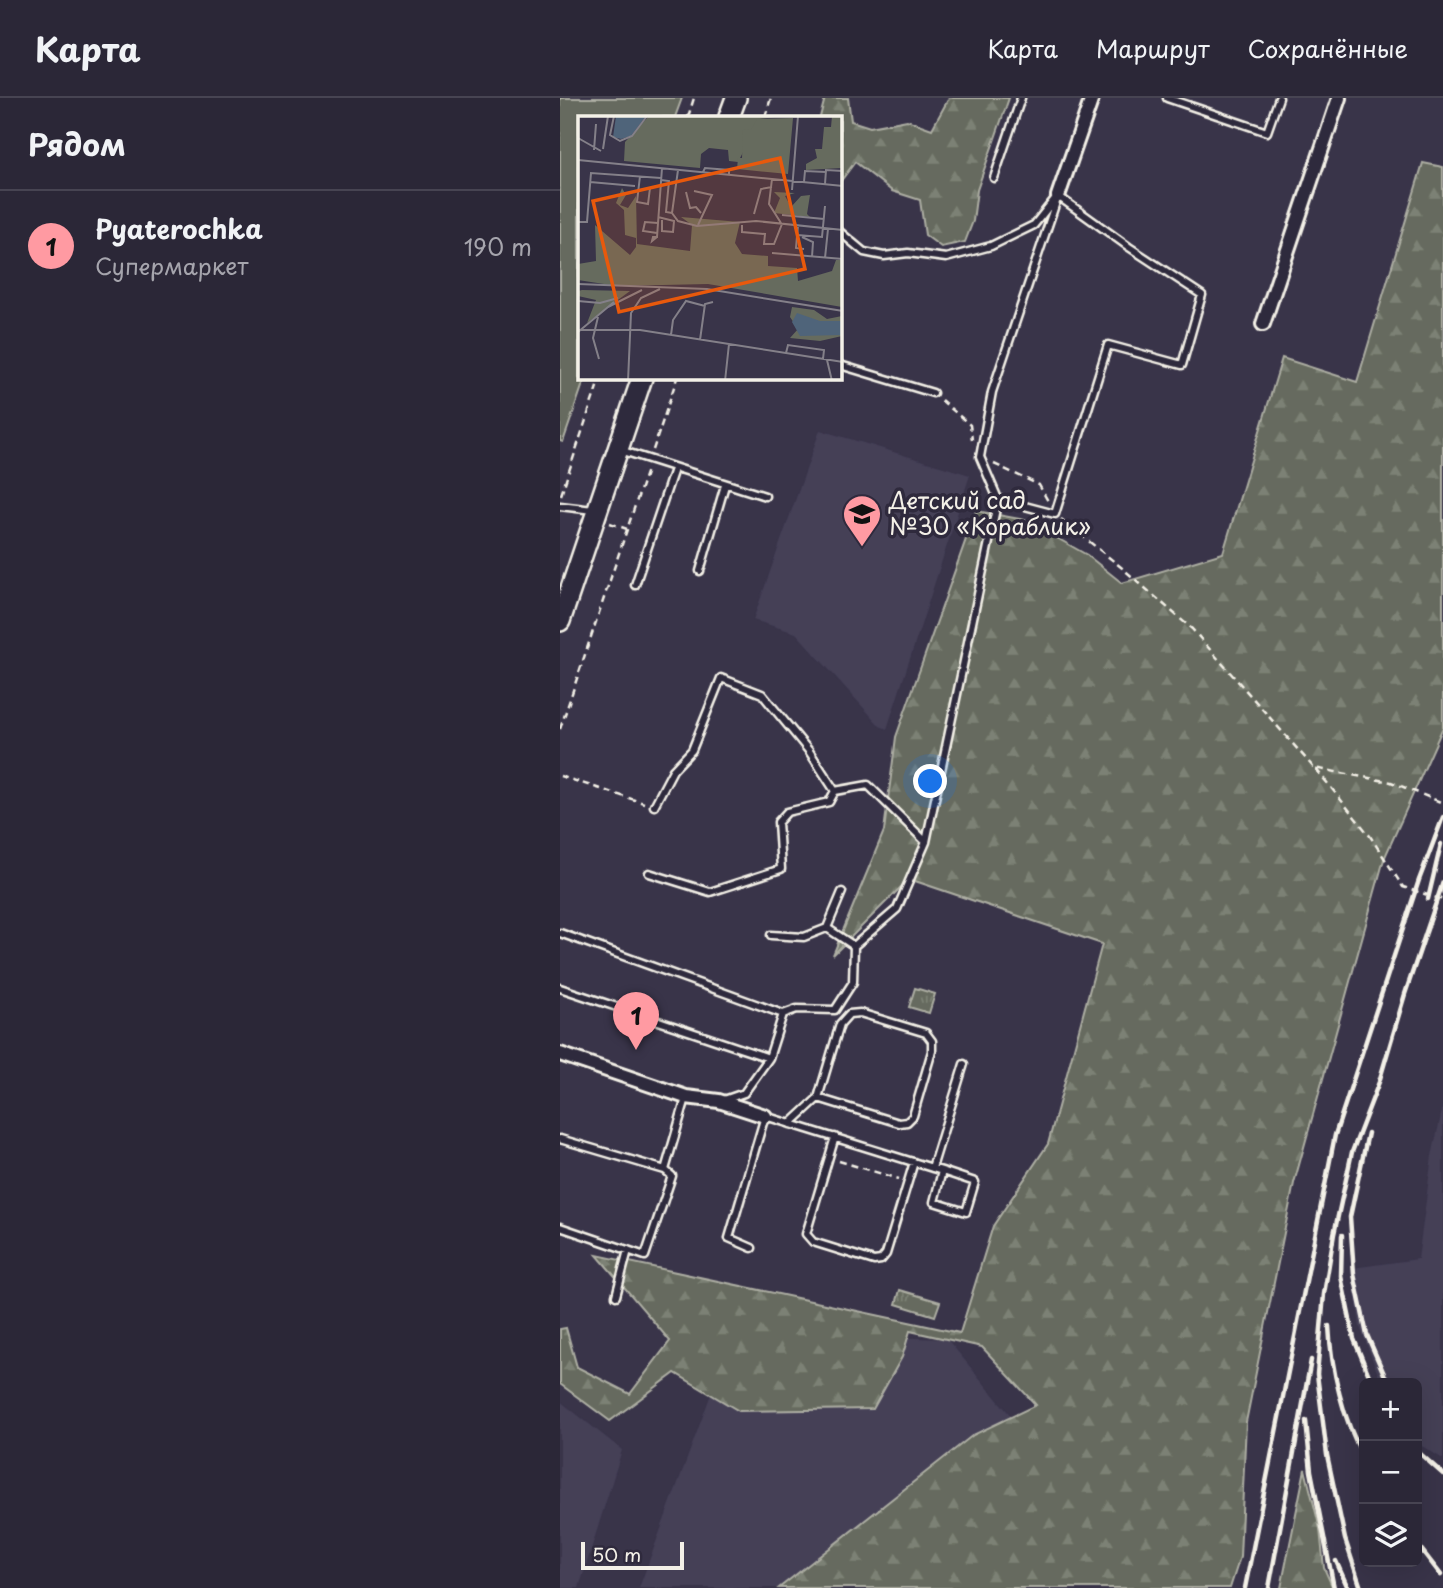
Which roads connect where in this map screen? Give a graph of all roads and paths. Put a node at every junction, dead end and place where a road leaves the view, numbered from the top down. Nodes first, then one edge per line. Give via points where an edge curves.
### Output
1 (694, 98) edge
2 (736, 98) edge
3 (771, 98) edge
4 (1021, 98) edge
5 (1092, 98) edge
6 (1168, 98) edge
7 (1279, 98) edge
8 (1339, 98) edge
9 (688, 116) edge
10 (729, 116) edge
11 (765, 116) edge
12 (994, 178) dead end
13 (1058, 196) junction
14 (842, 234) edge
15 (1263, 324) dead end
16 (842, 366) edge
17 (599, 380) edge
18 (641, 380) edge
19 (676, 380) edge
20 (933, 393) joint
21 (618, 449) junction
22 (980, 457) junction
23 (650, 461) junction
24 (674, 469) junction
25 (724, 485) junction
26 (765, 496) dead end
27 (560, 498) edge
28 (998, 499) junction
29 (560, 506) edge
30 (597, 511) junction
31 (1055, 514) junction
32 (700, 571) dead end
33 (635, 585) dead end
34 (560, 621) edge
35 (560, 729) edge
36 (1314, 768) junction
37 (560, 776) edge
38 (835, 792) junction
39 (1443, 803) edge
40 (654, 806) joint
41 (926, 842) junction
42 (649, 873) dead end
43 (842, 892) dead end
44 (1443, 900) edge
45 (827, 928) junction
46 (560, 933) edge
47 (771, 935) dead end
48 (855, 946) junction
49 (560, 988) edge
50 (783, 1014) junction
51 (560, 1054) edge
52 (769, 1058) junction
53 (964, 1064) dead end
54 (686, 1097) junction
55 (818, 1098) junction
56 (719, 1101) junction
57 (765, 1116) junction
58 (790, 1124) junction
59 (835, 1138) junction
60 (560, 1139) edge
61 (829, 1158) junction
62 (914, 1162) junction
63 (932, 1168) junction
64 (665, 1170) junction
65 (942, 1171) junction
66 (908, 1181) junction
67 (560, 1227) edge
68 (752, 1248) dead end
69 (628, 1250) junction
70 (616, 1296) dead end

1 - 9 path
2 - 10 main road
3 - 11 path
4 - 12 lane
5 - 13 street
6 - 7 lane via 1267,132
8 - 15 street
13 - 14 lane via 1034,225 991,246 946,258 864,252
13 - 22 lane via 992,392
13 - 31 lane via 1202,295 1182,365 1108,345
16 - 20 lane
17 - 27 path
18 - 21 main road
19 - 23 path
20 - 22 path via 970,425
21 - 23 lane
21 - 30 main road
22 - 28 lane
22 - 31 path via 1039,485
23 - 24 lane
23 - 35 path
24 - 25 lane
24 - 33 lane
25 - 26 lane
25 - 32 lane
28 - 31 lane
28 - 41 lane
29 - 30 lane
30 - 34 main road
31 - 36 path via 1192,629
36 - 39 path via 1391,782
36 - 44 path via 1364,828 1403,887
37 - 40 path
38 - 40 lane via 809,751 762,694 721,678 692,750 673,770
38 - 41 lane via 868,786
38 - 42 lane via 829,802 787,812 778,822 781,869 710,892
41 - 48 lane via 897,909
43 - 45 lane
45 - 47 lane via 804,937
45 - 48 lane
46 - 50 lane
48 - 50 lane via 853,982 835,1010 797,1009
49 - 52 lane
50 - 52 lane
51 - 54 street
52 - 56 lane via 744,1093
53 - 63 lane
54 - 56 street
54 - 64 lane
55 - 55 lane via 907,1122 913,1116 932,1051 930,1037 860,1013 849,1014 840,1024
55 - 58 lane
56 - 57 street
57 - 58 lane
57 - 68 lane via 729,1238
58 - 59 lane
59 - 61 lane
59 - 62 lane
60 - 64 lane
61 - 66 path
61 - 66 lane via 807,1237 874,1261 886,1254
62 - 63 lane
62 - 66 lane
63 - 65 lane
64 - 69 lane via 672,1176 645,1256
65 - 65 lane via 934,1202 966,1212 975,1182
67 - 69 lane
69 - 70 lane

